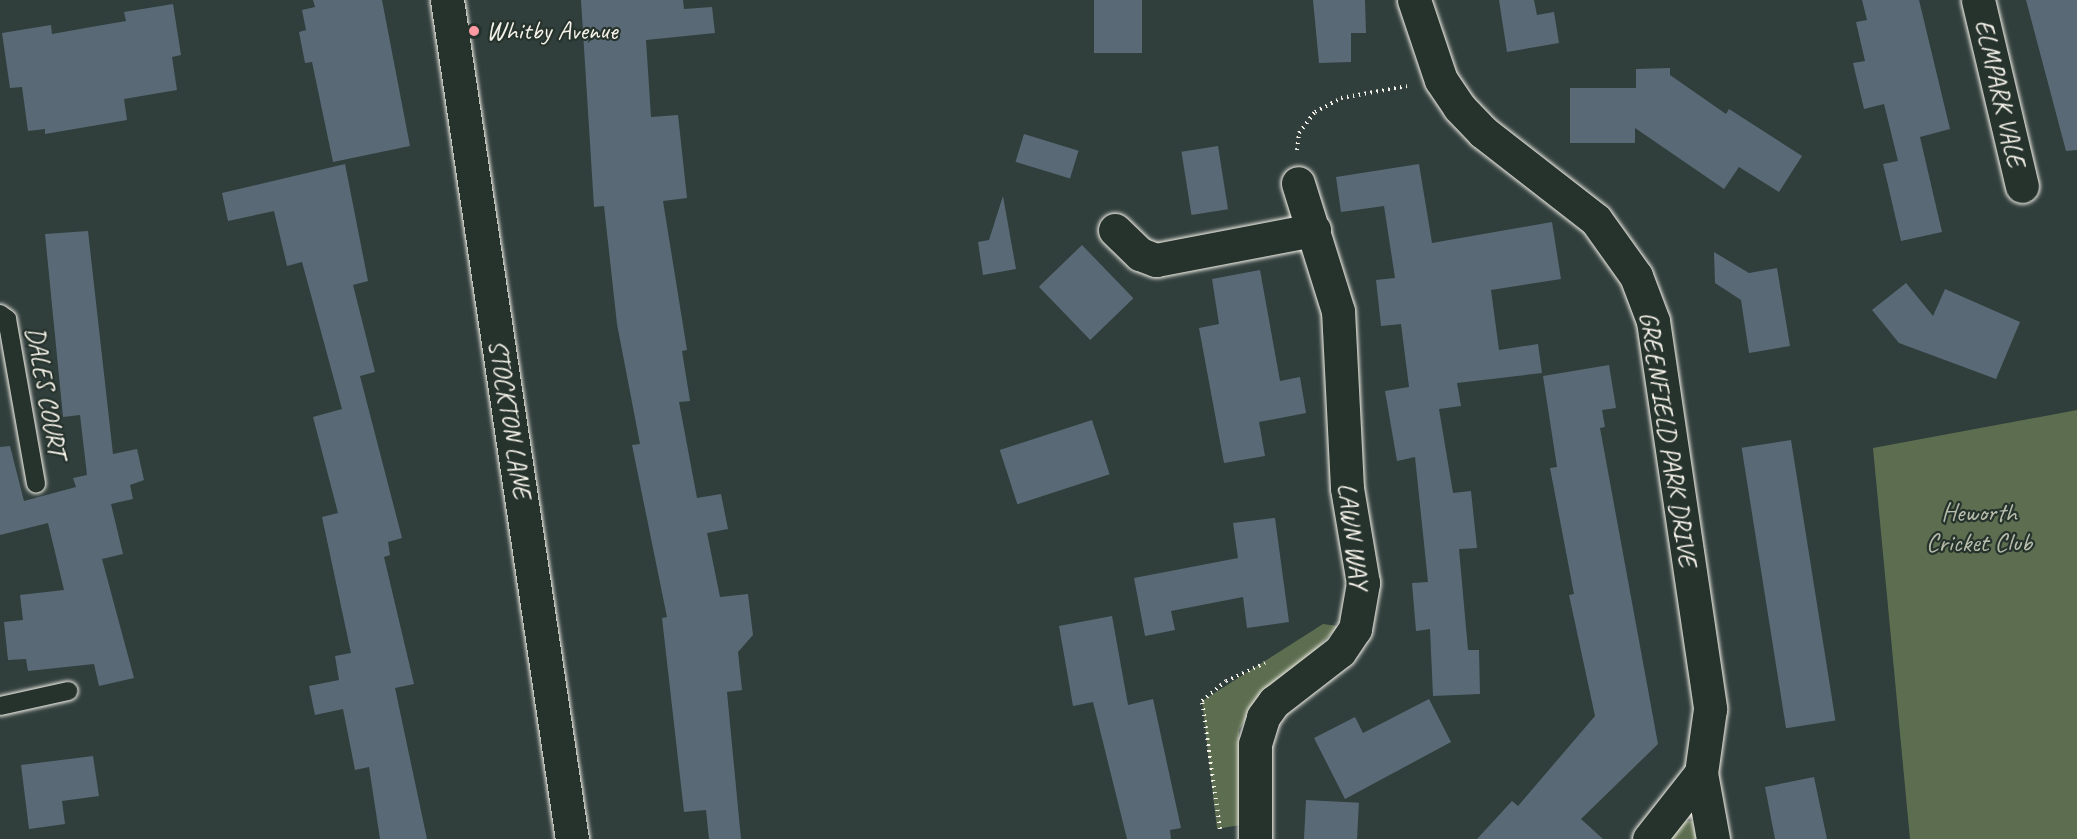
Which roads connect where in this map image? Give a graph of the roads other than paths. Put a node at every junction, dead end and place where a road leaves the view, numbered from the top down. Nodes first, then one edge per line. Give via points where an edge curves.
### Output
1 (447, 0) edge
2 (1414, 0) edge
3 (1978, 0) edge
4 (1298, 183) road end
5 (2022, 186) dead end
6 (1115, 230) dead end
7 (1314, 230) junction
8 (0, 314) edge
9 (36, 483) dead end
10 (68, 691) dead end
11 (0, 706) edge
12 (1701, 773) junction
13 (572, 839) edge
14 (1255, 839) edge
15 (1649, 839) edge
16 (1713, 839) edge

1 - 13 street, STOCKTON LANE
2 - 12 street, GREENFIELD PARK DRIVE via 1441,80 1483,132 1596,220 1636,276 1653,321 1710,710
3 - 5 street, ELMPARK VALE
4 - 7 street, LAWN WAY
6 - 7 street via 1140,254 1156,260
7 - 14 street, LAWN WAY via 1338,311 1343,450 1362,604 1355,629 1340,651 1274,702 1263,717 1255,744
8 - 9 lane, DALES COURT via 7,319
10 - 11 lane
12 - 15 street
12 - 16 street

